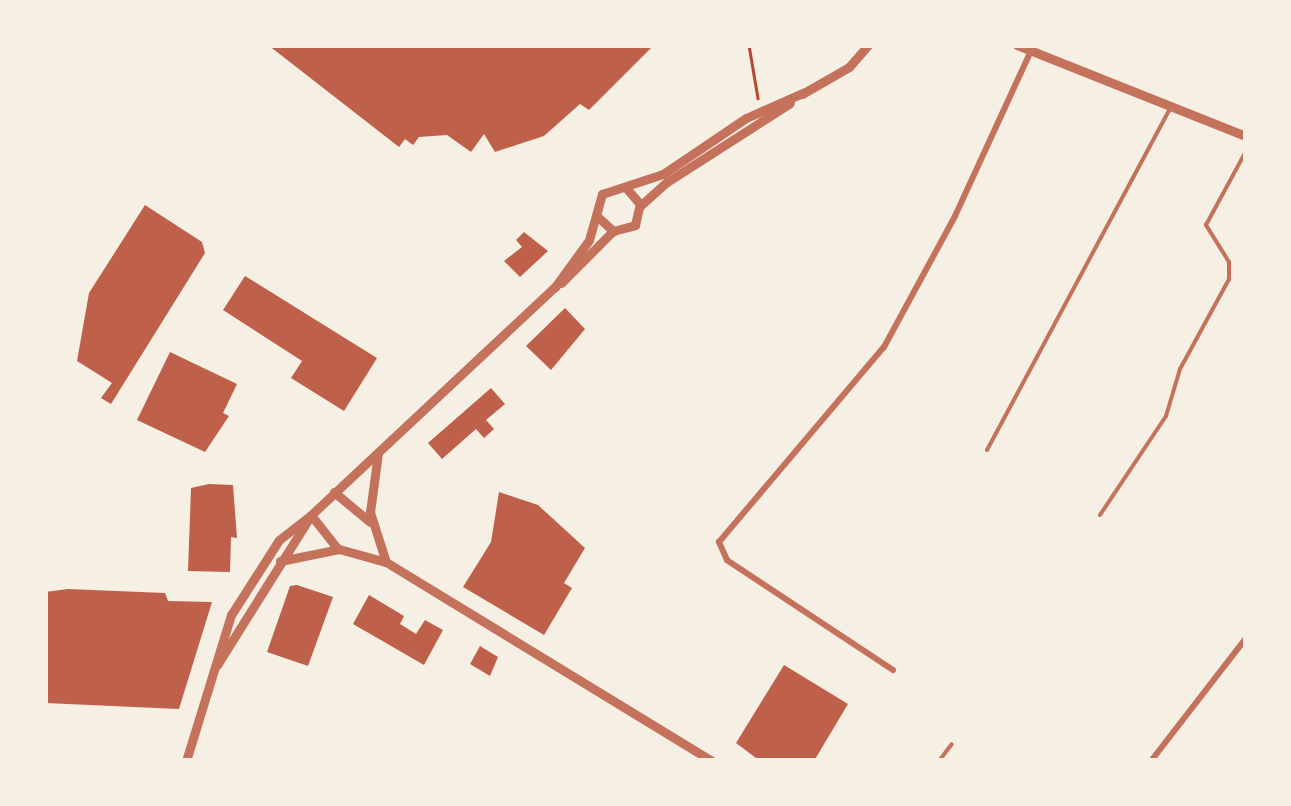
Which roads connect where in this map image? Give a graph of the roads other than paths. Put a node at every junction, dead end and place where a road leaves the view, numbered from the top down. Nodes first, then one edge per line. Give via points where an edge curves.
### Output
1 (868, 45) edge
2 (1017, 45) edge
3 (1030, 53) junction
4 (806, 92) junction
5 (1170, 108) junction
6 (1246, 136) edge
7 (1246, 151) edge
8 (623, 188) junction
9 (640, 206) junction
10 (597, 216) junction
11 (613, 231) junction
12 (555, 287) junction
13 (379, 450) junction
14 (987, 450) dead end
15 (334, 492) junction
16 (310, 515) junction
17 (1100, 515) dead end
18 (371, 524) junction
19 (339, 549) junction
20 (277, 562) junction
21 (386, 562) junction
22 (1246, 638) edge
23 (217, 664) junction
24 (893, 670) dead end
25 (952, 744) dead end
26 (694, 750) junction
27 (186, 761) edge
28 (699, 761) edge
29 (712, 761) edge
30 (939, 761) edge
31 (1150, 761) edge

1 - 4 street via 849,67
2 - 3 street
3 - 5 street
3 - 24 street via 884,347 719,542 727,560
4 - 8 street via 760,110 662,174
4 - 9 street via 666,182
5 - 6 street
5 - 14 lane
7 - 17 lane via 1206,226 1230,266 1230,279 1180,369 1166,416
8 - 9 street
8 - 10 street via 602,194
9 - 11 street via 632,227
10 - 11 street
10 - 12 street via 589,240
11 - 12 street
12 - 13 street
13 - 15 street
13 - 18 street
15 - 16 street
15 - 18 street
16 - 19 street
16 - 20 street
16 - 23 street via 296,520 248,583 226,625
18 - 21 street
19 - 20 street
19 - 21 street
20 - 23 street
21 - 26 street
22 - 31 street
23 - 27 street
25 - 30 lane
26 - 28 street
26 - 29 street

